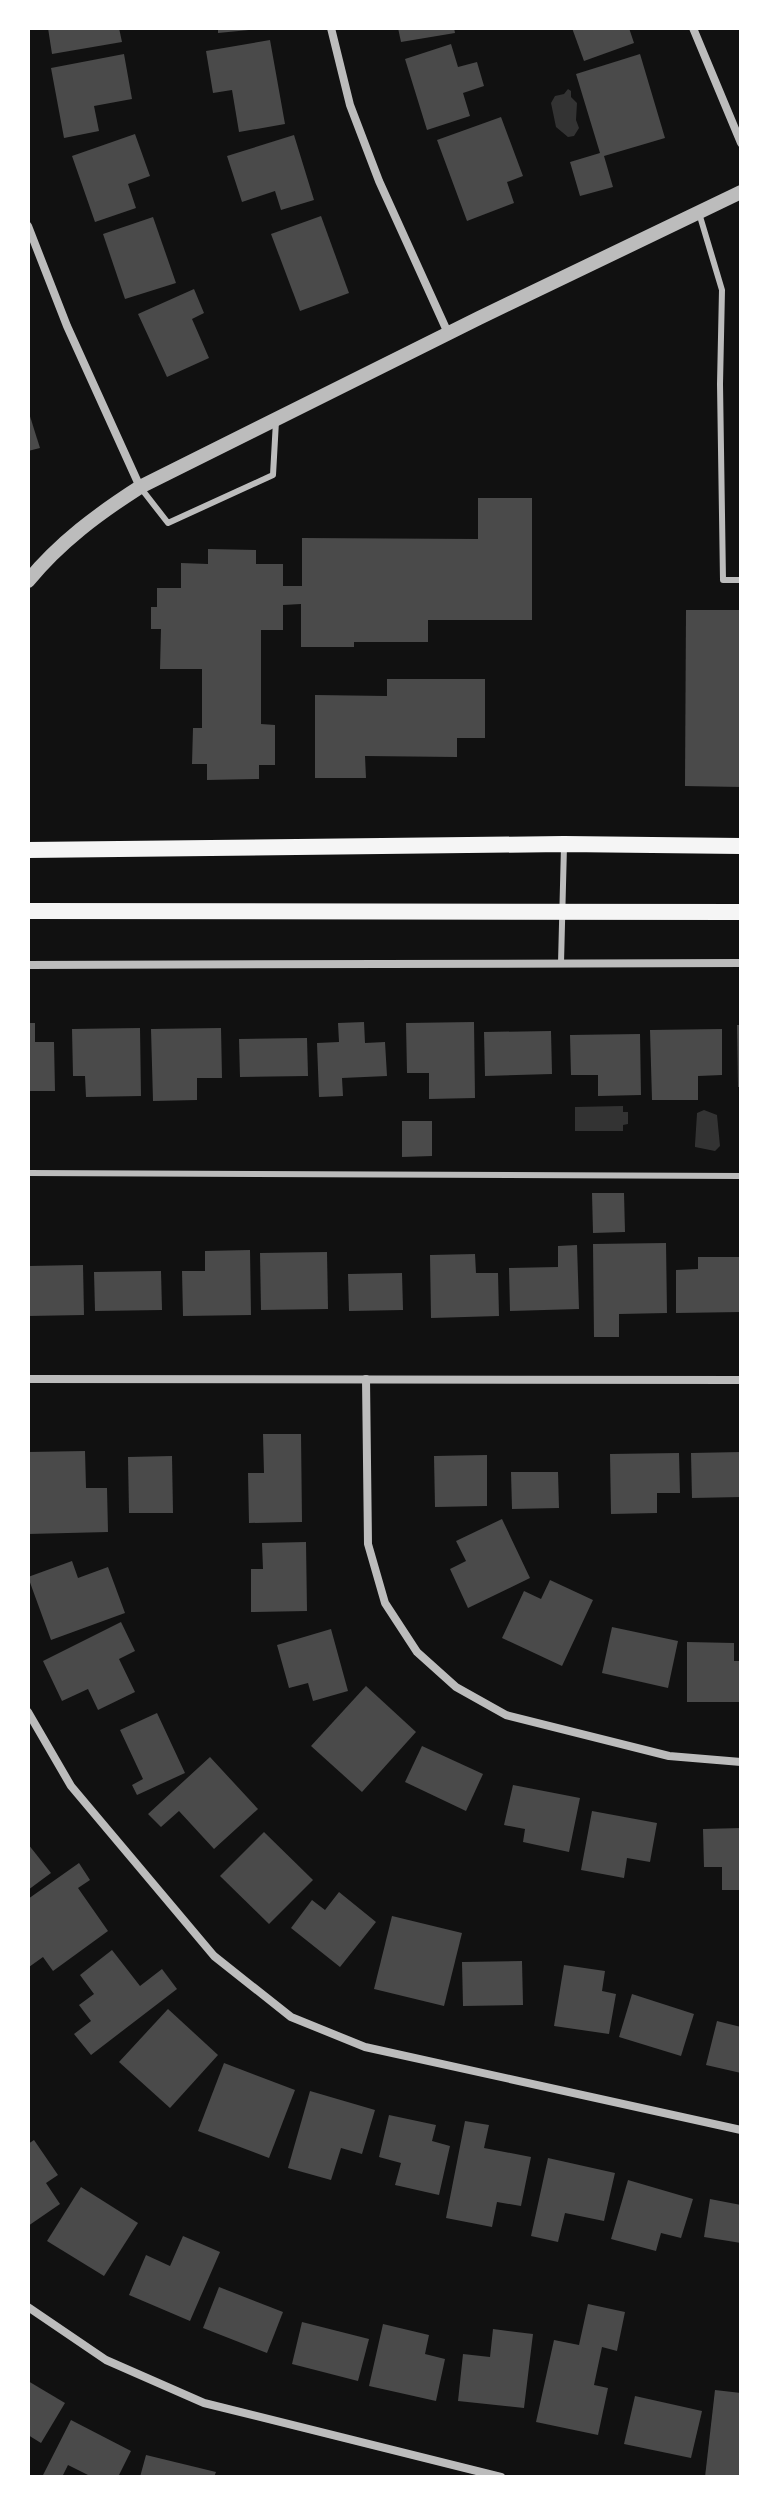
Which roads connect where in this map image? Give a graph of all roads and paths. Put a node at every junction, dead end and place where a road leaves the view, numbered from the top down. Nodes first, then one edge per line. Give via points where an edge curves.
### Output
1 (331, 28) edge
2 (693, 28) edge
3 (741, 143) edge
4 (741, 192) edge
5 (699, 213) junction
6 (28, 226) edge
7 (448, 333) junction
8 (276, 421) junction
9 (140, 487) junction
10 (741, 580) edge
11 (28, 581) edge
12 (564, 844) junction
13 (741, 846) edge
14 (28, 850) edge
15 (28, 911) edge
16 (561, 911) junction
17 (741, 912) edge
18 (561, 963) junction
19 (741, 963) edge
20 (28, 965) edge
21 (28, 1173) edge
22 (741, 1176) edge
23 (28, 1379) edge
24 (366, 1379) junction
25 (741, 1380) edge
26 (28, 1712) edge
27 (741, 1762) edge
28 (741, 2130) edge
29 (28, 2307) edge
30 (501, 2477) edge

1 - 7 street via 350,105 379,181
2 - 3 street
4 - 5 street
5 - 7 street
5 - 10 lane via 722,290 723,580
6 - 9 street
7 - 8 street
8 - 9 street
8 - 9 lane via 273,475 168,523
9 - 11 street via 94,516
12 - 13 main road
12 - 14 main road
12 - 16 lane
15 - 16 main road
16 - 17 main road
16 - 18 lane
18 - 19 street
18 - 20 street
21 - 22 lane
23 - 24 street
24 - 25 street
24 - 27 street via 368,1544 385,1603 417,1652 456,1687 506,1715 669,1756
26 - 28 street via 71,1786 214,1956 291,2017 365,2047
29 - 30 street via 106,2360 204,2403

